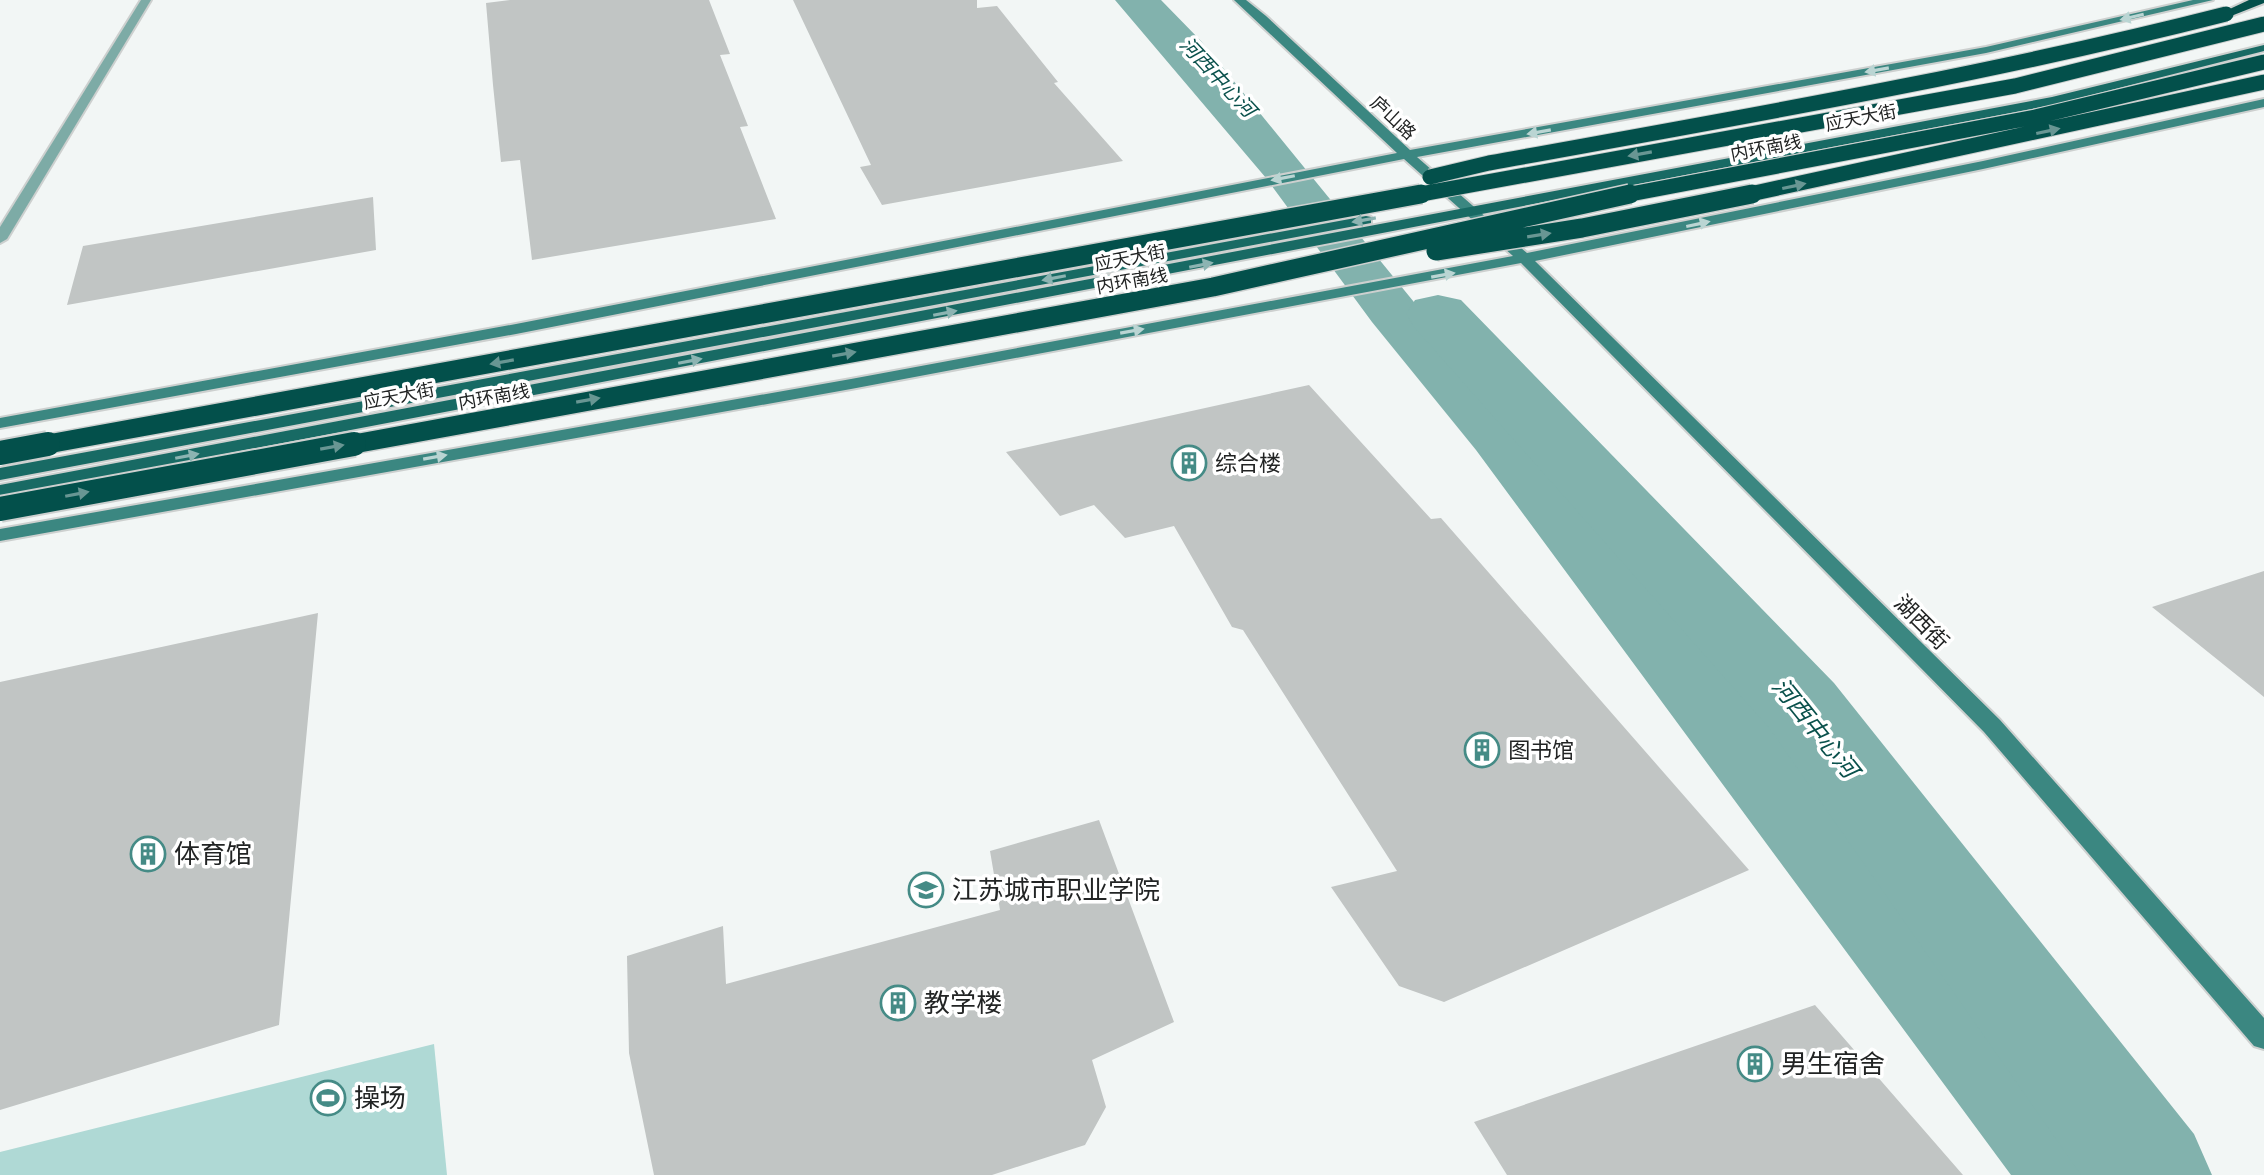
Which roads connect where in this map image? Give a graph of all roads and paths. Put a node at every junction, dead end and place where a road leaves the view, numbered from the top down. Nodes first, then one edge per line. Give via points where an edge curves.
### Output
1 (146, 0) edge
2 (1239, 0) edge
3 (2208, 0) edge
4 (2261, 0) edge
5 (2264, 24) edge
6 (2264, 39) edge
7 (2264, 48) edge
8 (2264, 62) edge
9 (2264, 82) edge
10 (2264, 103) edge
11 (1407, 156) junction
12 (1464, 208) junction
13 (1184, 238) junction
14 (0, 239) edge
15 (1525, 259) junction
16 (1213, 287) junction
17 (0, 423) edge
18 (0, 453) edge
19 (0, 474) edge
20 (0, 491) edge
21 (0, 509) edge
22 (0, 535) edge
23 (2264, 1037) edge

1 - 14 street
2 - 11 street, 庐山路
3 -> 11 street, 应天大街 via 1986,50
4 - 13 highway, bridge via 2226,14 2072,53 1489,163
5 -> 13 highway, 内环南线, bridge via 2015,86
6 - 12 main road, 应天大街 via 2040,95
7 - 12 main road, 应天大街 via 2052,101
8 - 16 highway, 内环南线, bridge via 2035,117 1574,205
16 -> 9 highway, bridge via 1597,225
15 -> 10 street
11 - 12 street, 庐山路
11 -> 17 street, 应天大街 via 501,332
12 - 15 street, 庐山路
12 -> 19 main road, 应天大街
20 -> 12 main road, 应天大街
13 -> 18 highway, 内环南线, bridge
22 -> 15 street
15 - 23 street, 湖西街 via 1992,726
21 -> 16 highway, 内环南线, bridge

